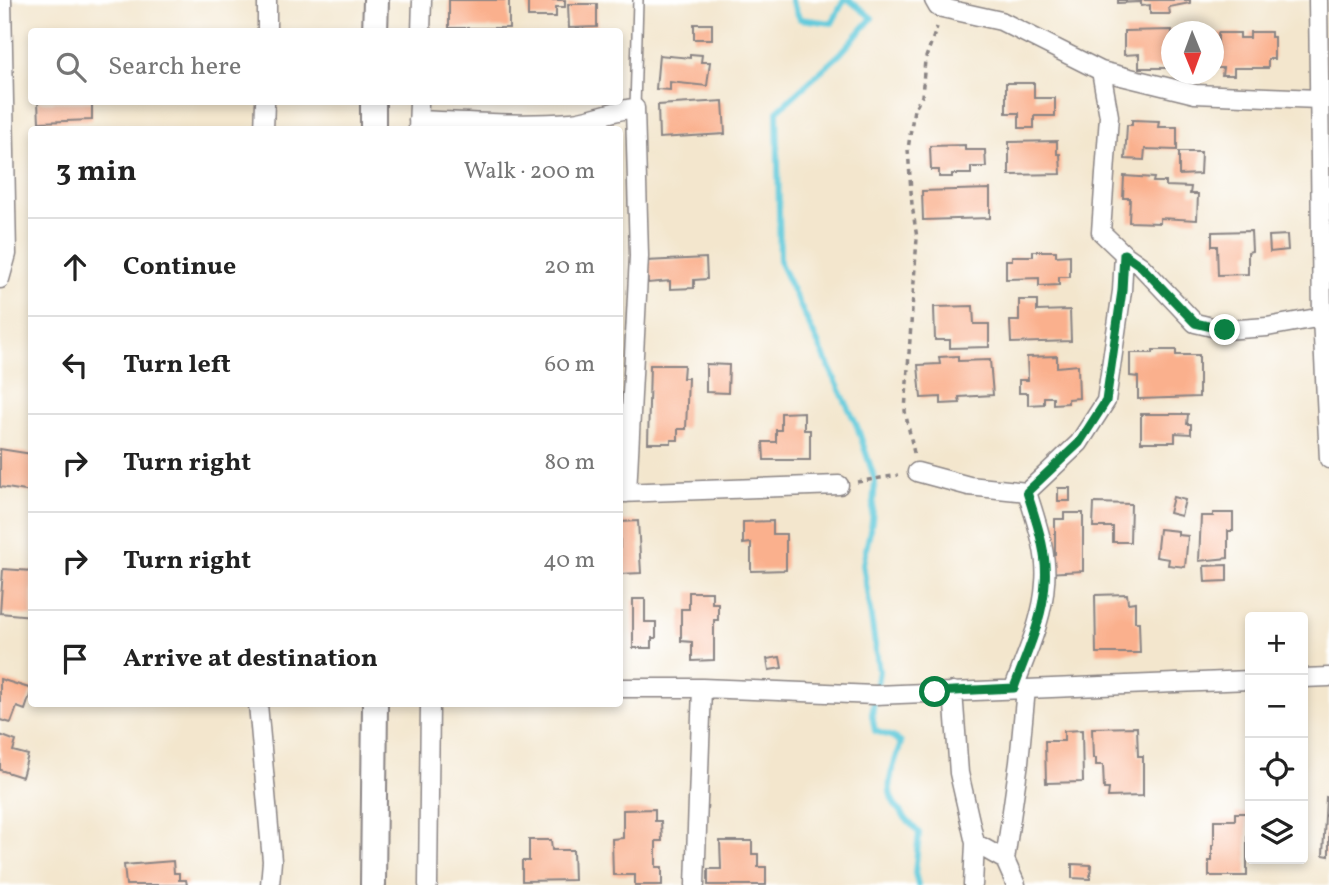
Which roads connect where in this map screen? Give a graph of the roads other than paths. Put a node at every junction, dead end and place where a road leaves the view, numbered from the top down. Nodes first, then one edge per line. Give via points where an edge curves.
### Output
1 (2, 0) edge
2 (267, 0) edge
3 (376, 0) edge
4 (422, 0) edge
5 (638, 0) edge
6 (1318, 0) edge
7 (936, 4) edge
8 (267, 28) edge
9 (375, 28) edge
10 (421, 28) edge
11 (1101, 71) junction
12 (1318, 99) junction
13 (265, 105) edge
14 (373, 105) edge
15 (635, 108) junction
16 (2, 116) edge
17 (418, 117) edge
18 (264, 126) edge
19 (373, 126) edge
20 (1124, 254) junction
21 (0, 279) edge
22 (1322, 317) junction
23 (1327, 359) edge
24 (1329, 459) edge
25 (917, 472) road end
26 (839, 485) road end
27 (1027, 492) junction
28 (623, 493) edge
29 (1329, 677) edge
30 (1308, 678) edge
31 (1245, 680) edge
32 (623, 688) edge
33 (702, 688) junction
34 (1020, 689) junction
35 (953, 691) junction
36 (258, 707) edge
37 (375, 707) edge
38 (430, 707) edge
39 (975, 843) junction
40 (1005, 860) junction
41 (270, 885) edge
42 (373, 885) edge
43 (428, 885) edge
44 (695, 885) edge
45 (972, 885) edge
46 (1016, 885) edge

1 - 16 street
2 - 8 street
3 - 9 main road
4 - 10 street
5 - 15 lane
6 - 12 street
7 - 11 street via 1001,21
11 - 12 street via 1195,94
11 - 20 street via 1109,116 1101,232
12 - 22 street
13 - 18 street
14 - 19 main road
15 - 17 street via 576,122 519,124
15 - 28 street via 639,256
16 - 21 street via 7,254
20 - 22 street via 1195,323 1225,330
20 - 27 street via 1106,401 1079,443
22 - 23 street
23 - 24 street
25 - 27 street via 969,486
26 - 28 street
27 - 34 street via 1040,534 1046,581
29 - 30 street
31 - 34 street
32 - 33 street
33 - 35 street via 875,695
33 - 44 street
34 - 35 street
34 - 40 street via 1019,762
35 - 39 street via 959,773
36 - 41 street via 272,861
37 - 42 main road
38 - 43 street
39 - 40 street
39 - 45 street
40 - 46 street

